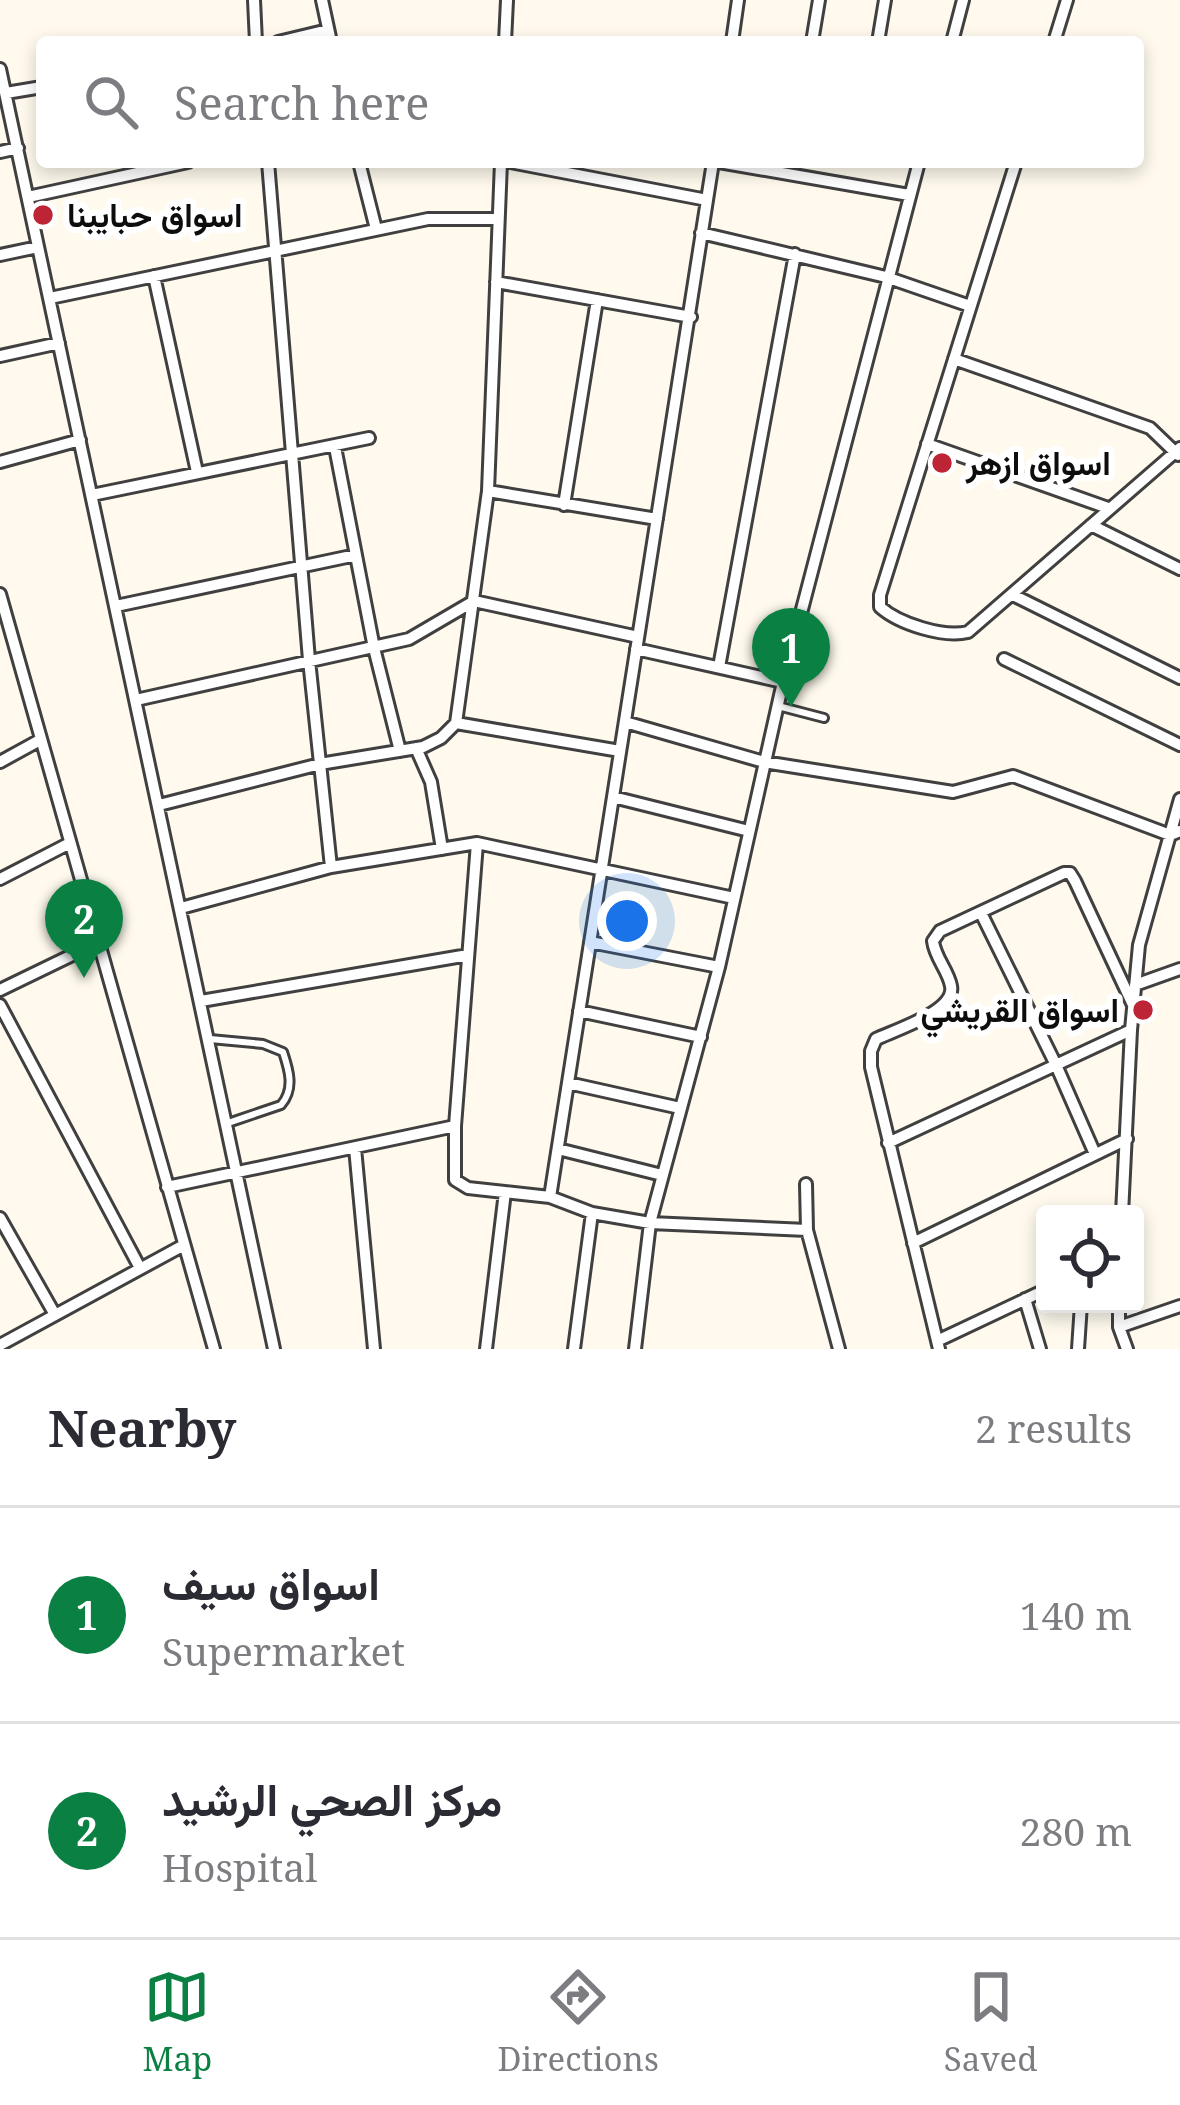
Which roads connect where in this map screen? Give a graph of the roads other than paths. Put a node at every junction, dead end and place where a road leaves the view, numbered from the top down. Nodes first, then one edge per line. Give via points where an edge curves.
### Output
1 (254, 0) edge
2 (322, 0) edge
3 (507, 0) edge
4 (738, 0) edge
5 (819, 0) edge
6 (885, 0) edge
7 (963, 0) edge
8 (1067, 0) edge
9 (256, 36) edge
10 (329, 36) edge
11 (505, 36) edge
12 (733, 36) edge
13 (813, 36) edge
14 (879, 36) edge
15 (954, 36) edge
16 (1056, 36) edge
17 (0, 69) edge
18 (36, 88) edge
19 (6, 93) junction
20 (18, 148) junction
21 (0, 152) edge
22 (161, 168) edge
23 (268, 168) edge
24 (361, 168) edge
25 (501, 168) edge
26 (541, 168) edge
27 (714, 168) edge
28 (751, 168) edge
29 (917, 168) edge
30 (1014, 168) edge
31 (909, 195) junction
32 (28, 197) junction
33 (706, 200) junction
34 (499, 219) junction
35 (376, 229) junction
36 (701, 233) junction
37 (38, 247) junction
38 (275, 250) junction
39 (795, 254) junction
40 (0, 255) edge
41 (154, 276) junction
42 (886, 277) junction
43 (496, 282) junction
44 (50, 298) junction
45 (597, 300) junction
46 (970, 306) junction
47 (691, 317) junction
48 (59, 343) junction
49 (0, 356) edge
50 (954, 359) junction
51 (369, 438) dead end
52 (80, 440) junction
53 (926, 444) junction
54 (335, 447) junction
55 (1178, 453) edge
56 (291, 454) junction
57 (0, 462) edge
58 (197, 472) junction
59 (488, 491) junction
60 (92, 495) junction
61 (564, 505) junction
62 (1108, 508) junction
63 (657, 519) junction
64 (1091, 525) junction
65 (356, 555) junction
66 (302, 567) junction
67 (1180, 569) edge
68 (0, 594) edge
69 (1013, 595) junction
70 (474, 602) junction
71 (116, 606) junction
72 (6, 633) edge
73 (637, 643) junction
74 (374, 648) junction
75 (1004, 659) dead end
76 (309, 660) junction
77 (719, 667) junction
78 (1180, 678) edge
79 (783, 682) junction
80 (136, 700) junction
81 (778, 706) junction
82 (824, 718) dead end
83 (625, 722) junction
84 (456, 724) junction
85 (40, 740) junction
86 (1180, 745) edge
87 (416, 748) junction
88 (400, 751) junction
89 (620, 751) junction
90 (0, 762) edge
91 (764, 762) junction
92 (320, 764) junction
93 (613, 797) junction
94 (1180, 799) edge
95 (159, 805) junction
96 (749, 831) junction
97 (1175, 833) edge
98 (477, 843) junction
99 (68, 844) junction
100 (442, 849) junction
101 (331, 867) junction
102 (602, 871) junction
103 (0, 880) edge
104 (734, 898) junction
105 (181, 908) junction
106 (982, 914) junction
107 (590, 942) junction
108 (97, 944) junction
109 (468, 955) junction
110 (719, 967) junction
111 (1180, 969) edge
112 (1135, 985) junction
113 (0, 990) edge
114 (201, 1001) junction
115 (0, 1005) edge
116 (1133, 1005) junction
117 (580, 1011) junction
118 (1131, 1030) junction
119 (701, 1036) junction
120 (210, 1040) junction
121 (1057, 1064) junction
122 (568, 1083) junction
123 (680, 1108) junction
124 (228, 1123) junction
125 (454, 1126) junction
126 (1127, 1138) junction
127 (888, 1142) junction
128 (355, 1148) junction
129 (558, 1149) junction
130 (1095, 1154) junction
131 (238, 1169) junction
132 (662, 1175) junction
133 (806, 1184) dead end
134 (167, 1186) junction
135 (505, 1192) junction
136 (550, 1197) junction
137 (1123, 1205) edge
138 (592, 1213) junction
139 (0, 1218) edge
140 (650, 1223) junction
141 (807, 1230) junction
142 (913, 1243) junction
143 (184, 1245) junction
144 (140, 1268) junction
145 (1036, 1294) edge
146 (1025, 1299) junction
147 (1180, 1306) edge
148 (54, 1313) junction
149 (1080, 1313) edge
150 (1119, 1313) edge
151 (1119, 1327) junction
152 (0, 1345) edge
153 (938, 1345) edge
154 (214, 1349) edge
155 (274, 1349) edge
156 (374, 1349) edge
157 (485, 1349) edge
158 (574, 1349) edge
159 (634, 1349) edge
160 (839, 1349) edge
161 (1040, 1349) edge
162 (1078, 1349) edge
163 (1127, 1349) edge

1 - 9 street
2 - 10 street
3 - 11 street
4 - 12 street
5 - 13 street
6 - 14 street
7 - 15 street
8 - 16 street
17 - 19 street
18 - 19 street
19 - 20 street
20 - 21 street
20 - 32 street
22 - 32 street
23 - 38 street
24 - 35 street
25 - 34 street
26 - 33 street
27 - 33 street
28 - 31 street
29 - 31 street
30 - 46 street
31 - 42 street
32 - 37 street
33 - 36 street
34 - 35 street
34 - 43 street
35 - 38 street
36 - 39 street
36 - 47 street
37 - 40 street
37 - 44 street
38 - 41 street
38 - 56 street
39 - 42 street
39 - 77 street
41 - 44 street
41 - 58 street
42 - 46 street
42 - 79 street
43 - 45 street
43 - 59 street
44 - 48 street
45 - 47 street
45 - 61 street
46 - 50 street
47 - 63 street
48 - 49 street
48 - 52 street
50 - 53 street
50 - 55 street via 1150,428
51 - 54 street
52 - 57 street
52 - 60 street
53 - 62 street
53 - 69 street via 880,607 960,634
54 - 56 street
54 - 65 street
55 - 62 street
56 - 58 street
56 - 66 street
58 - 60 street
59 - 61 street
59 - 70 street
60 - 71 street
61 - 63 street
62 - 64 street
63 - 73 street
64 - 67 street
64 - 69 street
65 - 66 street
65 - 74 street
66 - 71 street
66 - 76 street
68 - 72 street
69 - 78 street
70 - 73 street
70 - 74 street via 409,639
70 - 84 street
71 - 80 street
72 - 85 street
73 - 77 street
73 - 83 street
74 - 76 street
74 - 88 street
75 - 86 street
76 - 80 street
76 - 92 street
77 - 79 street
79 - 81 street
80 - 95 street
81 - 82 lane
81 - 91 street
83 - 89 street
83 - 91 street
84 - 87 street
84 - 89 street
85 - 90 street
85 - 99 street
87 - 88 street
87 - 100 street via 431,782
88 - 92 street
89 - 93 street
91 - 96 street
91 - 97 street via 953,792 1013,776
92 - 95 street
92 - 101 street
93 - 96 street
93 - 102 street
94 - 97 street
95 - 105 street
96 - 104 street
97 - 112 street via 1139,945
98 - 100 street
98 - 102 street
98 - 109 street
99 - 103 street
99 - 108 street
100 - 101 street
101 - 105 street
102 - 104 street
102 - 107 street
104 - 110 street
105 - 114 street
106 - 116 street via 1070,873
106 - 121 street
106 - 127 street via 933,941 952,987 942,1008 876,1039 871,1052
107 - 110 street
107 - 117 street
108 - 113 street
108 - 134 street
109 - 114 street
109 - 125 street
110 - 119 street
111 - 112 street
112 - 116 street
114 - 120 street
115 - 144 street
116 - 118 street
117 - 119 street
117 - 122 street
118 - 121 street
118 - 126 street
119 - 123 street
120 - 124 street
120 - 124 lane via 284,1052 291,1074 281,1105
121 - 127 street
121 - 130 street
122 - 123 street
122 - 129 street
123 - 132 street
124 - 131 street
125 - 128 street
125 - 135 street via 455,1180
126 - 130 street
126 - 137 street
127 - 142 street
128 - 131 street
128 - 156 street
129 - 132 street
129 - 136 street
130 - 142 street
131 - 134 street
131 - 155 street
132 - 140 street
133 - 141 street
134 - 143 street
135 - 136 street
135 - 157 street
136 - 138 street
138 - 140 street
138 - 158 street
139 - 148 street
140 - 141 street
140 - 159 street
141 - 160 street
142 - 153 street
143 - 144 street
143 - 154 street
144 - 148 street
145 - 146 street
146 - 153 street
146 - 161 street
147 - 151 street
148 - 152 street
149 - 162 street
150 - 151 street
151 - 163 street

